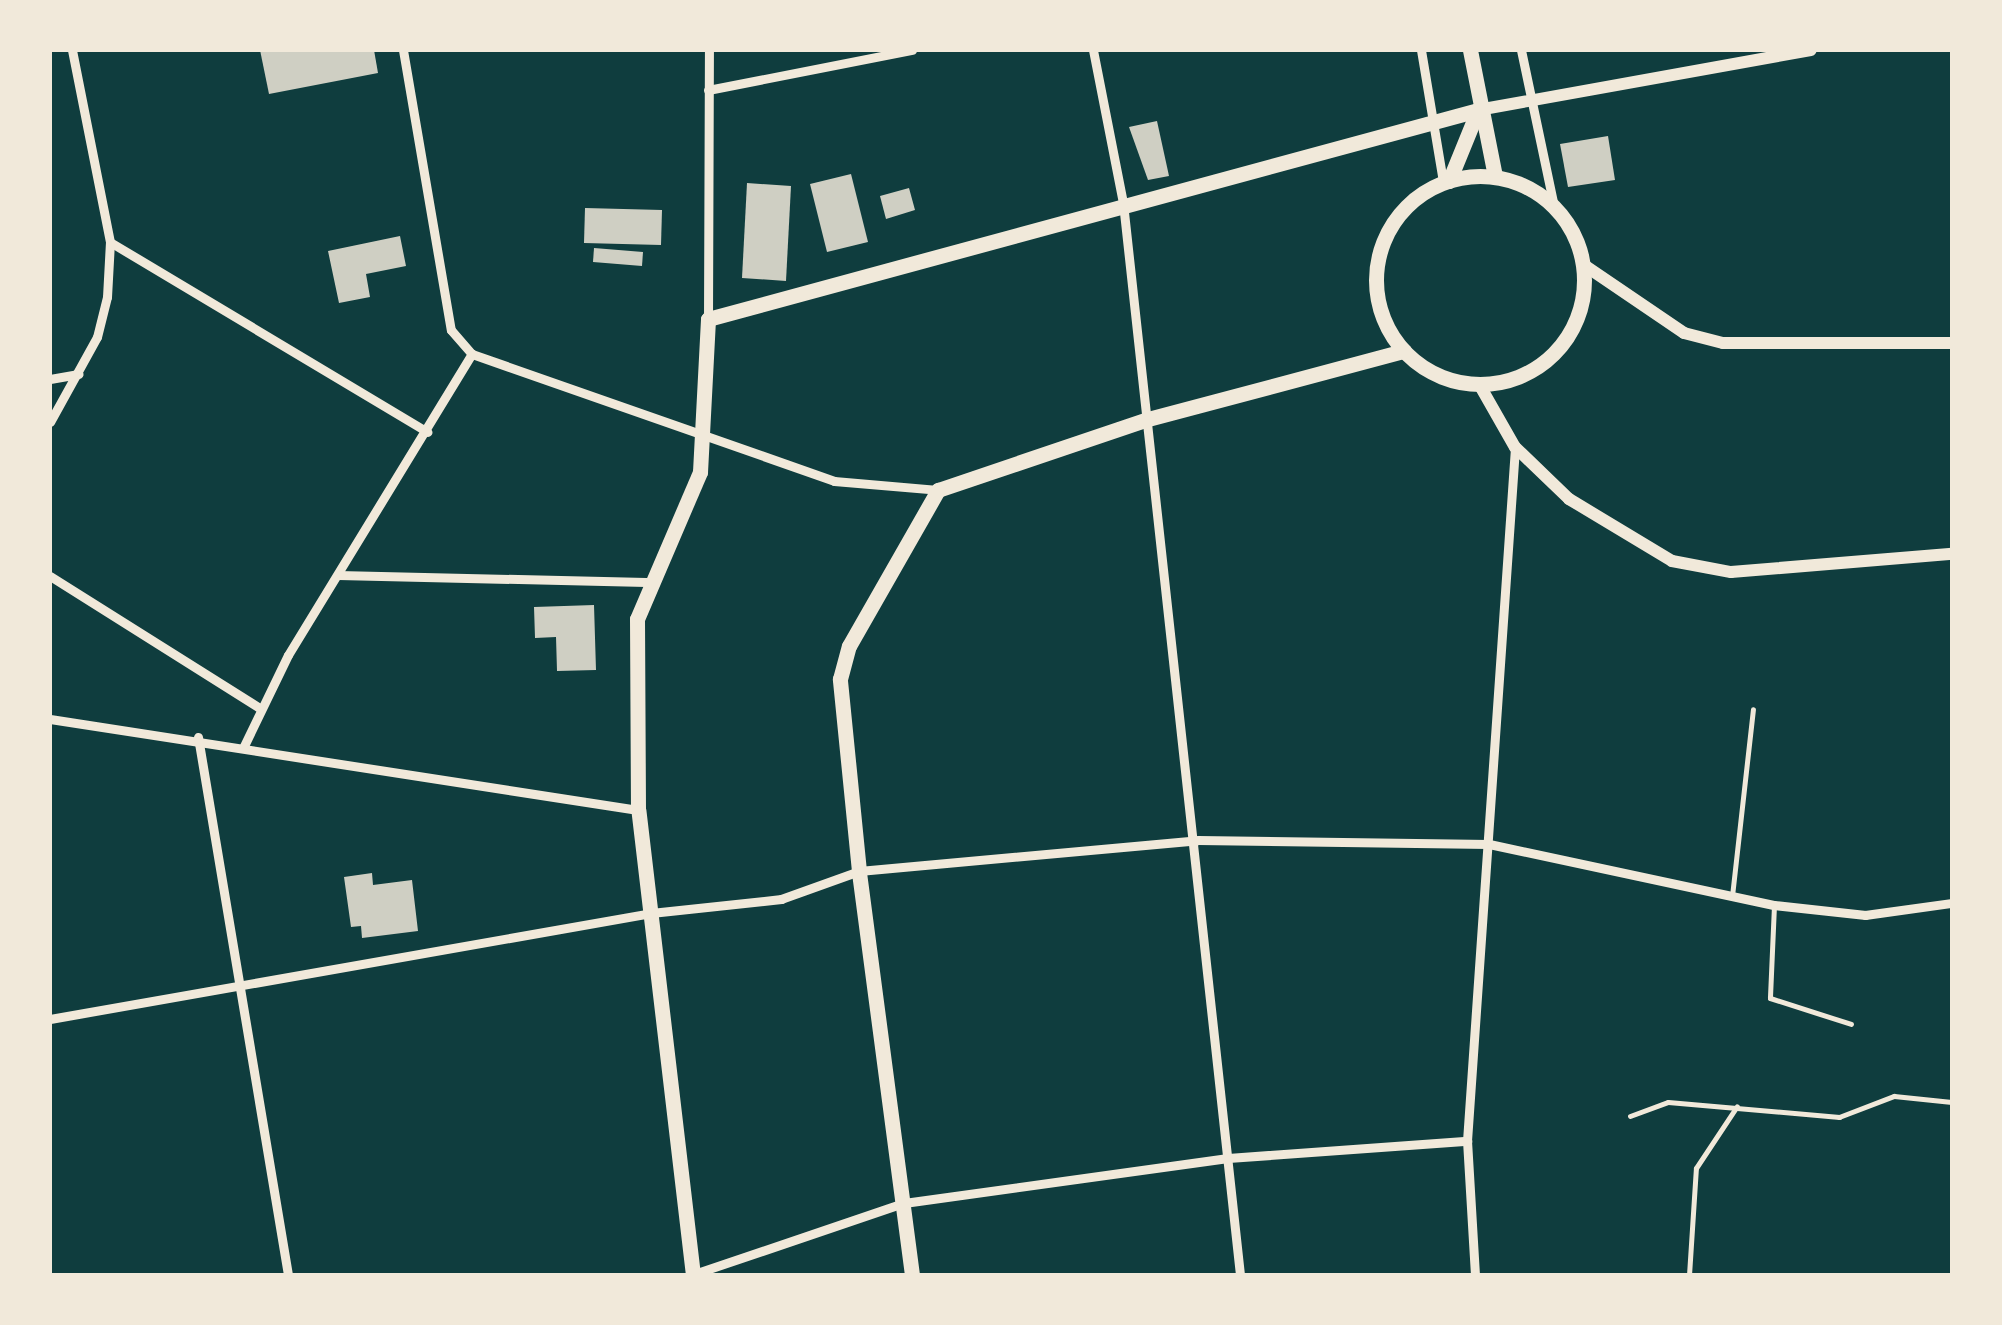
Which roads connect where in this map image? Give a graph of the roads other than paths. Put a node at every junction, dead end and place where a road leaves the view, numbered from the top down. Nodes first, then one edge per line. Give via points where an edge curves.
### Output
1 (72, 50) edge
2 (403, 50) edge
3 (708, 50) edge
4 (912, 50) edge
5 (1092, 50) edge
6 (1421, 50) edge
7 (1470, 50) edge
8 (1521, 50) edge
9 (1811, 50) edge
10 (708, 90) junction
11 (1530, 100) junction
12 (1478, 110) junction
13 (1432, 120) junction
14 (1495, 176) junction
15 (1446, 181) junction
16 (1124, 203) junction
17 (1554, 206) junction
18 (110, 242) junction
19 (1584, 265) junction
20 (708, 318) junction
21 (1952, 343) edge
22 (1404, 352) junction
23 (472, 354) junction
24 (78, 374) junction
25 (50, 379) edge
26 (1479, 384) junction
27 (1148, 419) junction
28 (50, 422) edge
29 (428, 432) junction
30 (703, 438) junction
31 (1514, 448) junction
32 (938, 490) junction
33 (1952, 554) edge
34 (338, 575) junction
35 (50, 576) edge
36 (646, 582) junction
37 (258, 707) junction
38 (1753, 709) dead end
39 (50, 719) edge
40 (198, 738) junction
41 (243, 748) junction
42 (638, 810) junction
43 (1198, 840) junction
44 (1489, 844) junction
45 (859, 872) junction
46 (1732, 896) junction
47 (1952, 903) edge
48 (1774, 905) junction
49 (651, 913) junction
50 (236, 990) junction
51 (50, 1019) edge
52 (1851, 1024) dead end
53 (1952, 1102) edge
54 (1738, 1104) junction
55 (1630, 1116) dead end
56 (1467, 1141) junction
57 (1228, 1158) junction
58 (904, 1203) junction
59 (288, 1275) edge
60 (692, 1275) edge
61 (912, 1275) edge
62 (1240, 1275) edge
63 (1476, 1275) edge
64 (1689, 1275) edge

1 - 18 street
2 - 23 street via 451,330
3 - 10 street
4 - 10 street
5 - 16 street
6 - 13 street
7 - 12 main road
8 - 11 street
9 - 11 main road
10 - 20 street
11 - 12 main road
11 - 17 street
12 - 13 main road
12 - 14 main road
12 - 15 main road
13 - 15 street
13 - 16 main road
14 - 15 main road
14 - 17 main road
15 - 22 main road via 1403,210 1378,255 1376,290
16 - 20 main road
16 - 27 street
17 - 19 main road
18 - 24 street via 107,297
18 - 29 street
19 - 21 main road via 1684,333 1724,343
19 - 26 main road via 1583,301 1546,362
20 - 30 main road
22 - 26 main road via 1438,374
22 - 27 main road
23 - 29 street
23 - 30 street
24 - 25 street
24 - 28 street
26 - 31 main road
27 - 32 main road
27 - 43 street
29 - 34 street
30 - 32 street via 858,488
30 - 36 main road via 690,500
31 - 33 main road via 1569,499 1672,562 1730,572
31 - 44 street
32 - 45 main road via 848,646 840,679
34 - 36 street
34 - 37 street
35 - 37 street
36 - 42 main road via 637,619
37 - 41 street
38 - 46 lane
39 - 40 street
40 - 41 street
40 - 50 street
41 - 42 street
42 - 49 main road
43 - 44 street
43 - 45 street
43 - 57 street
44 - 46 street
44 - 56 street
45 - 49 street via 781,899
45 - 58 main road
46 - 48 street
47 - 48 street via 1865,915
48 - 52 lane via 1770,998
49 - 50 street
49 - 60 main road
50 - 51 street
50 - 59 street
53 - 54 lane via 1894,1096 1839,1118
54 - 55 lane via 1668,1102
54 - 64 lane via 1696,1168
56 - 57 street
56 - 63 street
57 - 58 street
57 - 62 street
58 - 60 street
58 - 61 main road

